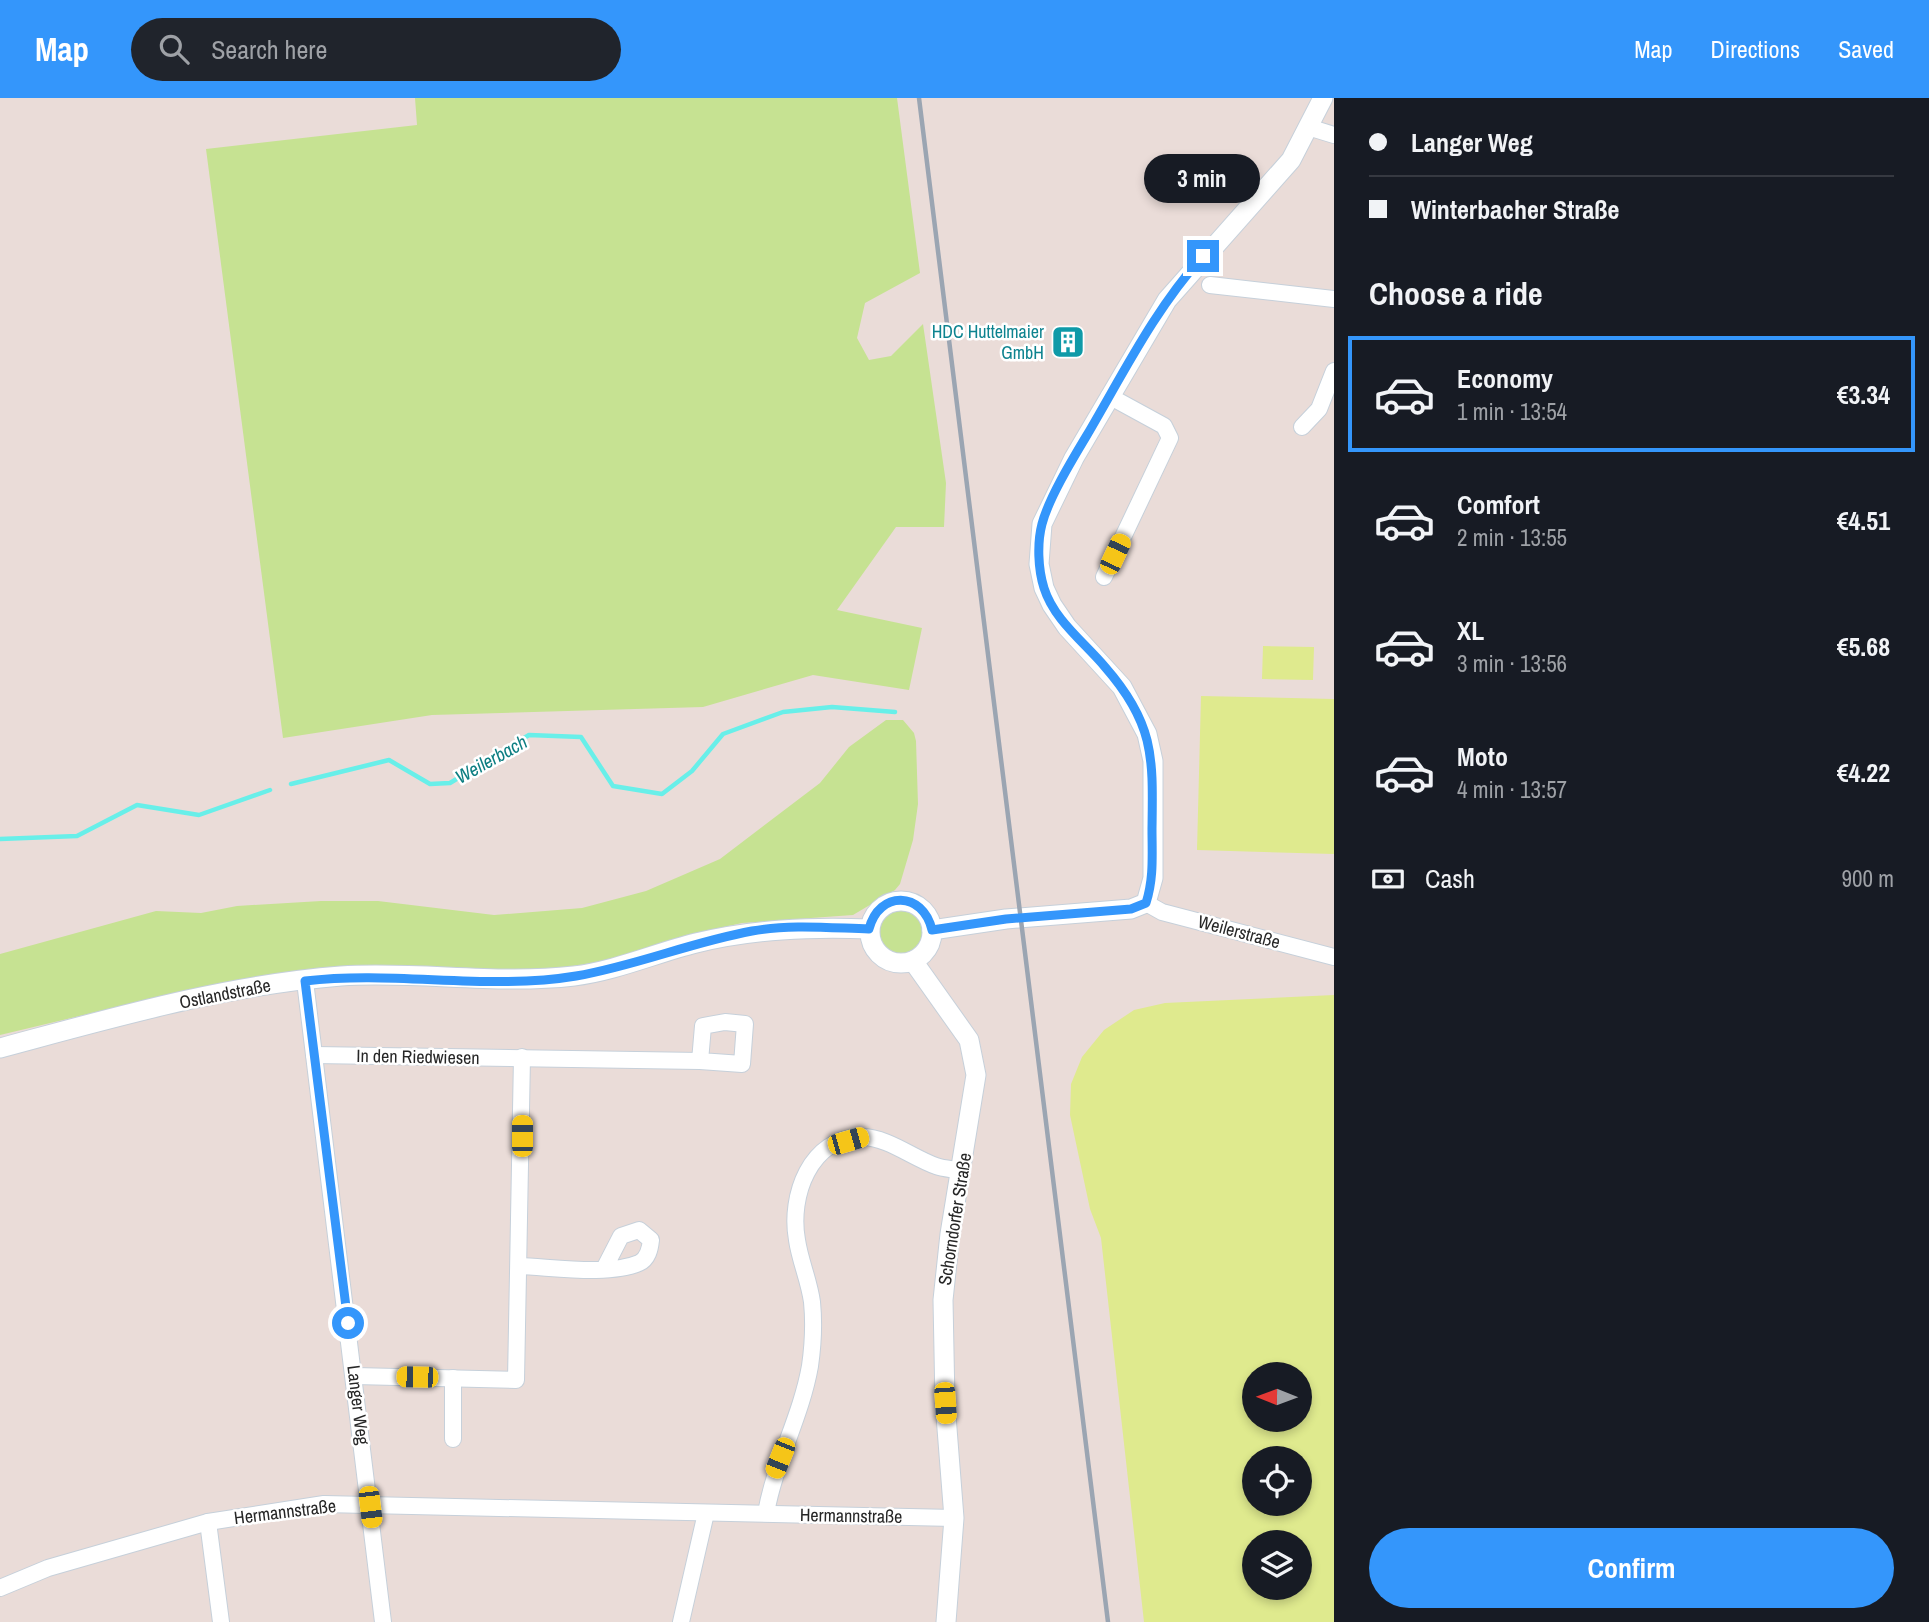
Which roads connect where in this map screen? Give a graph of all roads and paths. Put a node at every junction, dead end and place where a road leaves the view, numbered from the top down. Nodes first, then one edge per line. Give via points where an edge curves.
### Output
1 (1323, 98) edge
2 (1308, 127) junction
3 (1334, 135) edge
4 (1210, 285) dead end
5 (1334, 299) edge
6 (1334, 371) edge
7 (1110, 396) junction
8 (1302, 426) dead end
9 (1104, 577) dead end
10 (1146, 903) junction
11 (869, 929) junction
12 (932, 930) junction
13 (1334, 957) edge
14 (913, 961) junction
15 (305, 981) junction
16 (0, 1048) edge
17 (314, 1055) junction
18 (522, 1058) junction
19 (700, 1060) dead end
20 (962, 1171) junction
21 (519, 1266) junction
22 (604, 1269) dead end
23 (355, 1376) junction
24 (453, 1378) junction
25 (453, 1439) dead end
26 (370, 1507) junction
27 (706, 1513) junction
28 (766, 1513) junction
29 (954, 1518) junction
30 (208, 1522) junction
31 (0, 1588) edge
32 (221, 1622) edge
33 (383, 1622) edge
34 (681, 1622) edge
35 (946, 1622) edge

1 - 2 street
2 - 3 street
2 - 7 street via 1292,160 1167,300
4 - 5 street
6 - 8 street via 1319,409
7 - 9 street via 1164,426 1170,438
7 - 10 street via 1042,524 1039,564 1052,605 1122,687 1147,734 1153,761 1153,878
10 - 12 street via 1131,909 1069,912
10 - 13 street, Weilerstraße via 1162,912
11 - 12 street via 878,910 897,900 917,905
11 - 14 street via 882,958 903,964
11 - 15 street, Ostlandstraße via 755,930 576,976 498,981 386,976
12 - 14 street via 928,948
14 - 20 street, Schorndorfer Straße via 969,1040 976,1075
15 - 16 street, Ostlandstraße via 222,992
15 - 17 street, Langer Weg
17 - 18 street, In den Riedwiesen
17 - 23 street, Langer Weg
18 - 19 street, In den Riedwiesen
18 - 21 street
20 - 28 street via 939,1167 862,1137 834,1144 813,1159 797,1202 796,1239 812,1304 810,1366 773,1476
20 - 29 street, Schorndorfer Straße via 943,1300
21 - 22 street
21 - 24 street via 516,1380
23 - 24 street
23 - 26 street, Langer Weg
24 - 25 street
26 - 27 street, Hermannstraße
26 - 30 street, Hermannstraße via 324,1504
26 - 33 street, Langer Weg
27 - 28 street, Hermannstraße
27 - 34 street
28 - 29 street, Hermannstraße
29 - 35 street, Schorndorfer Straße
30 - 31 street, Hermannstraße via 48,1568
30 - 32 street

